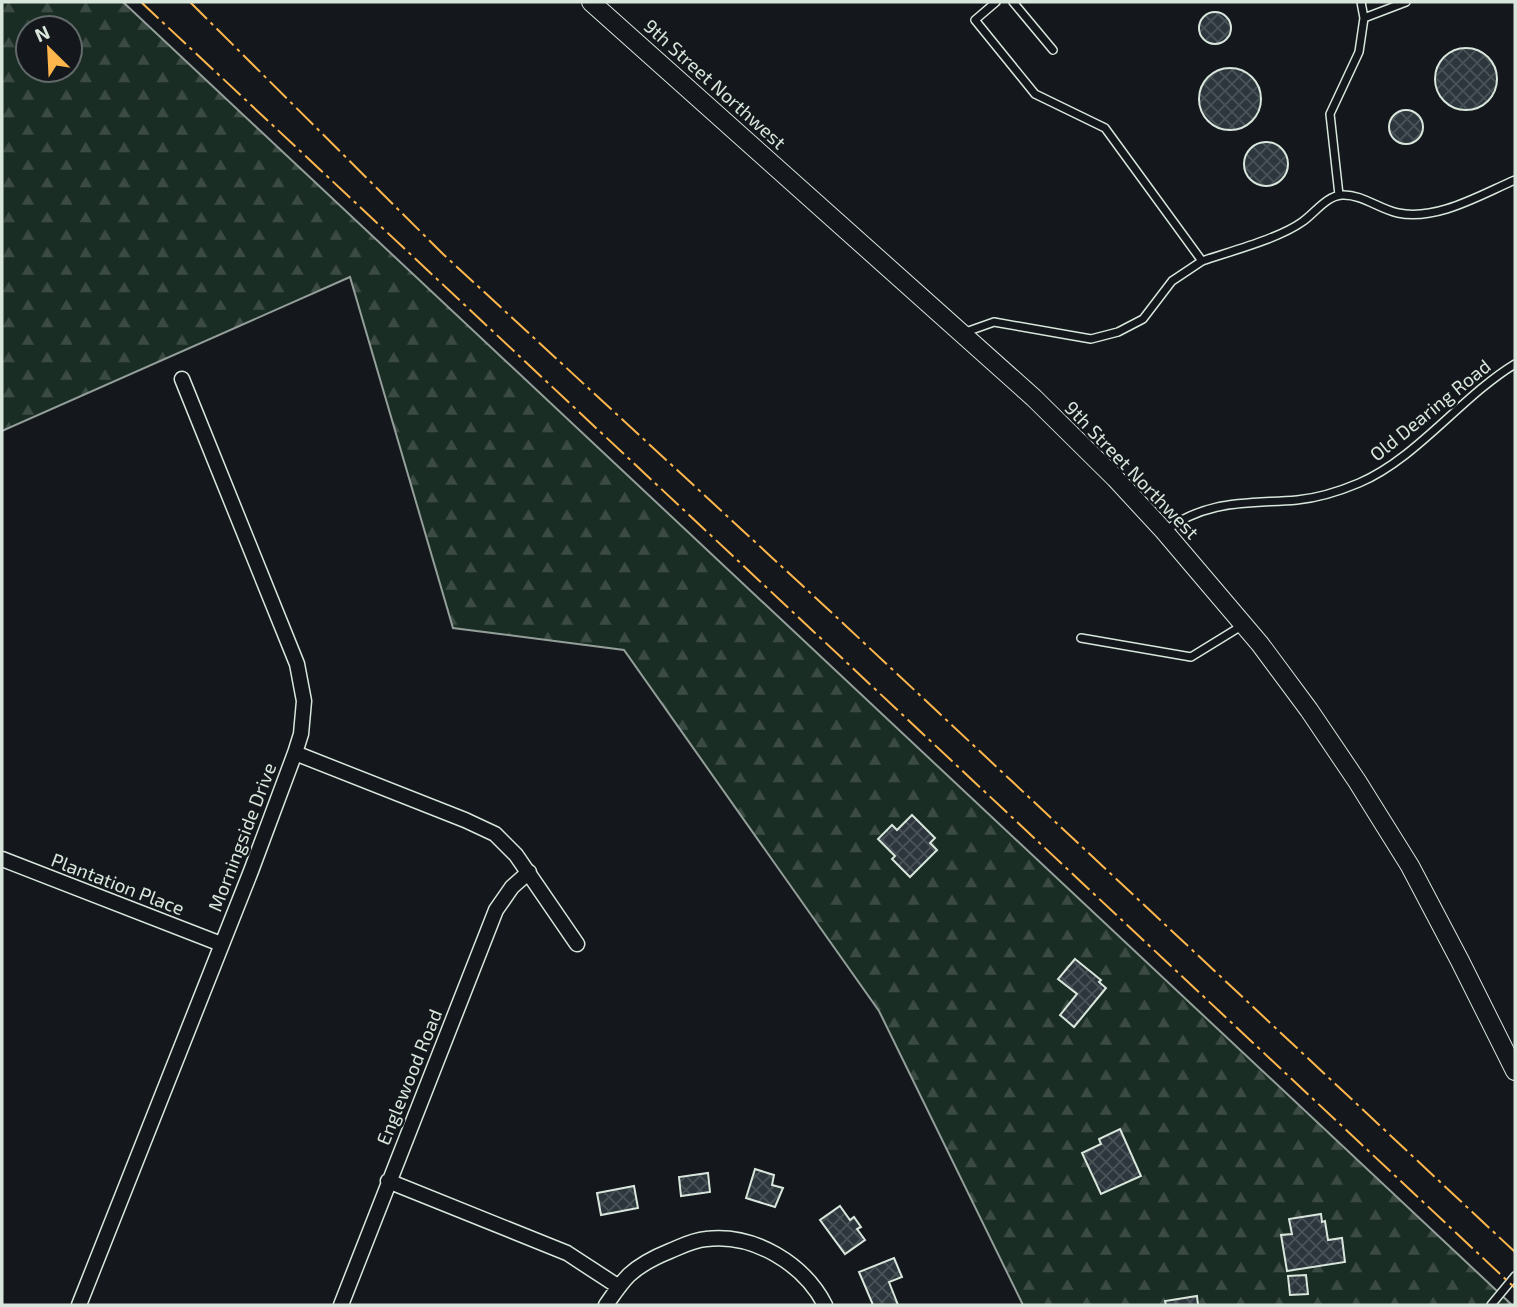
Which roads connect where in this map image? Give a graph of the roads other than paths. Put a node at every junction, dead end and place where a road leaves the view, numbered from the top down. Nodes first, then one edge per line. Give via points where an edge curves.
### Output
1 (591, 2) edge
2 (996, 2) edge
3 (1013, 2) edge
4 (1362, 2) edge
5 (1406, 2) edge
6 (1364, 18) junction
7 (1053, 50) dead end
8 (1515, 180) edge
9 (1339, 195) junction
10 (1202, 261) junction
11 (962, 333) junction
12 (1515, 363) edge
13 (182, 379) dead end
14 (1164, 531) junction
15 (1244, 624) junction
16 (1081, 638) dead end
17 (295, 753) junction
18 (2, 859) edge
19 (529, 872) junction
20 (221, 944) junction
21 (577, 944) dead end
22 (1515, 1071) edge
23 (388, 1181) junction
24 (1515, 1276) edge
25 (619, 1287) junction
26 (79, 1305) edge
27 (341, 1305) edge
28 (606, 1305) edge
29 (825, 1305) edge
30 (1491, 1305) edge

1 - 11 street, 9th Street Northwest
2 - 10 lane via 975,20 1035,94 1105,128
3 - 7 lane
4 - 6 lane
5 - 6 lane
6 - 9 lane via 1359,52 1331,114
8 - 9 lane via 1445,210 1406,214
9 - 10 lane via 1301,223
10 - 11 lane via 1172,281 1143,319 1118,332 1091,339 994,321
11 - 14 street, 9th Street Northwest via 1034,398
12 - 14 lane, Old Dearing Road via 1413,448 1362,482 1306,499 1229,503
13 - 17 street, Morningside Drive via 297,664 304,701
14 - 15 street, 9th Street Northwest
15 - 16 lane via 1191,657
15 - 22 street, 9th Street Northwest via 1309,710 1410,866
17 - 19 street via 484,828 506,843
17 - 20 street, Morningside Drive
18 - 20 street, Plantation Place
19 - 21 street
19 - 23 street, Englewood Road via 496,910
20 - 26 street, Morningside Drive
23 - 25 street via 567,1253
23 - 27 street, Englewood Road
24 - 30 lane
25 - 28 street
25 - 29 street via 651,1259 689,1242 719,1238 767,1250 792,1264

